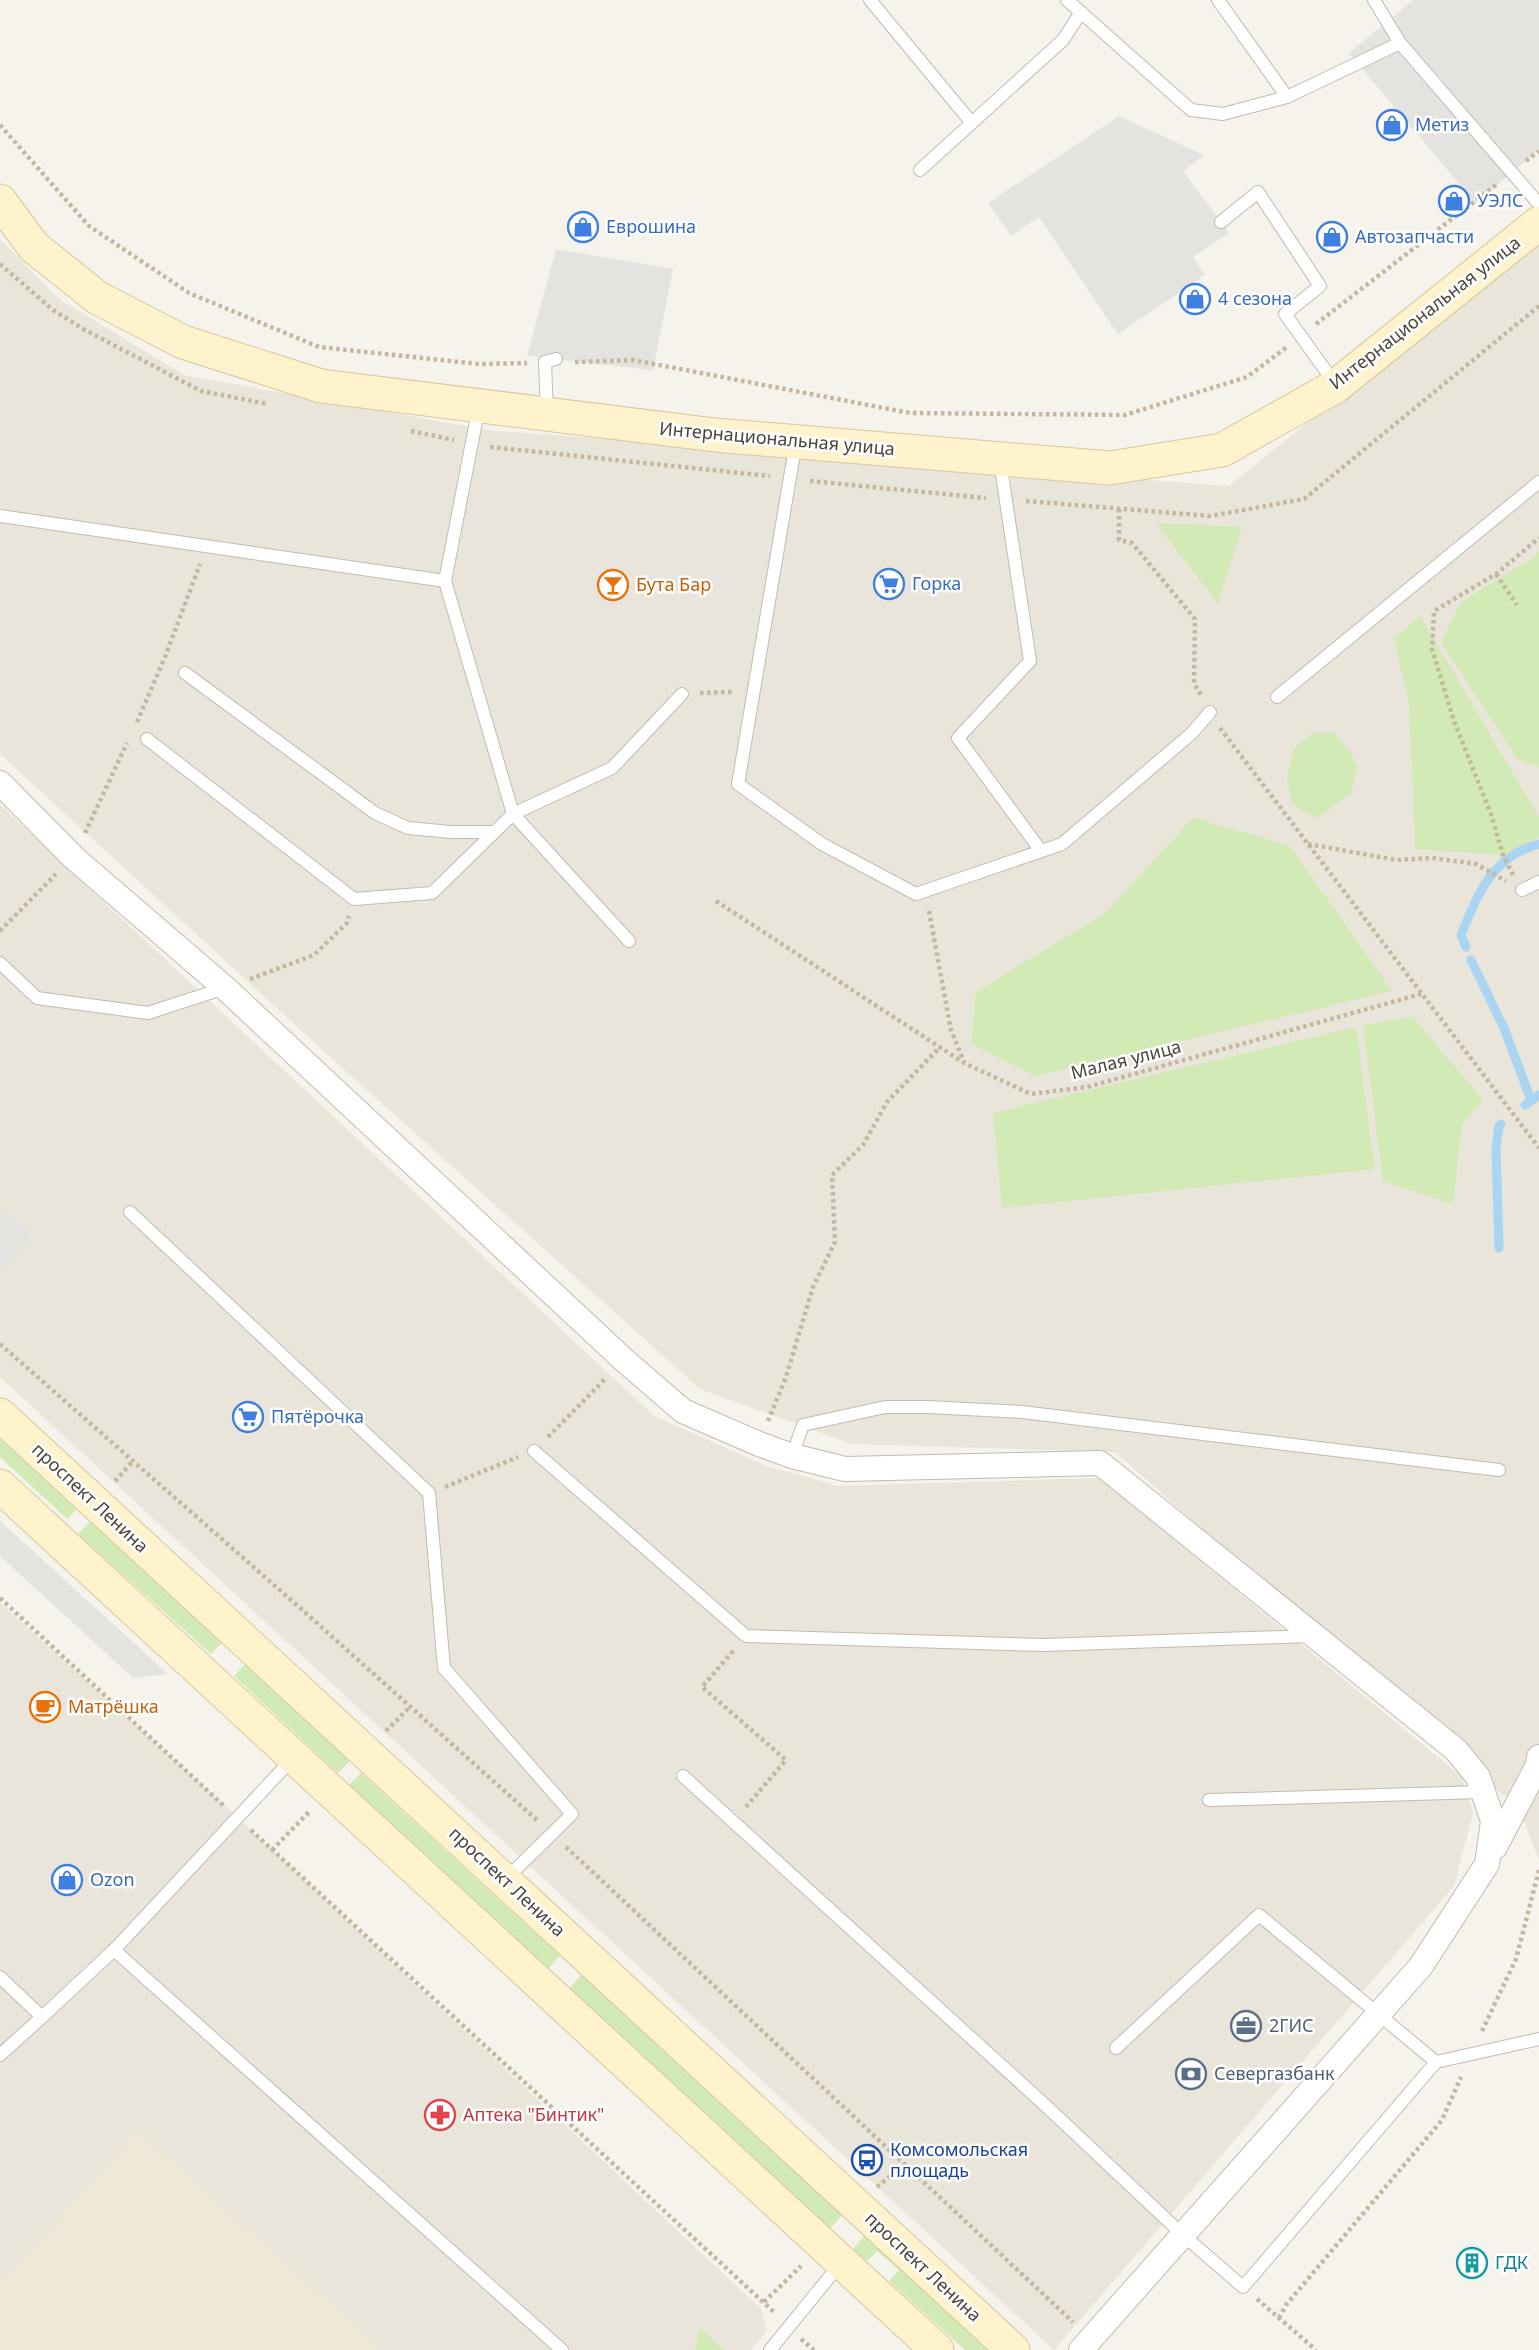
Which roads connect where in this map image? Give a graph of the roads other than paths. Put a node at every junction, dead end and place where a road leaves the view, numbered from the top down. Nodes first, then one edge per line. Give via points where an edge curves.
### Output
1 (870, 0) edge
2 (1067, 0) edge
3 (1218, 0) edge
4 (1374, 0) edge
5 (1081, 12) junction
6 (1400, 43) junction
7 (1287, 97) junction
8 (971, 122) junction
9 (920, 170) dead end
10 (0, 201) edge
11 (1539, 204) edge
12 (1221, 222) dead end
13 (1539, 223) edge
14 (550, 361) road end
15 (1336, 386) junction
16 (480, 406) junction
17 (547, 414) junction
18 (796, 442) junction
19 (999, 459) junction
20 (1539, 482) edge
21 (0, 516) edge
22 (444, 581) junction
23 (184, 673) dead end
24 (682, 694) road end
25 (1277, 697) dead end
26 (1210, 712) road end
27 (147, 740) dead end
28 (0, 783) edge
29 (513, 814) junction
30 (494, 832) junction
31 (1041, 851) junction
32 (1539, 882) edge
33 (1522, 890) road end
34 (629, 941) dead end
35 (0, 963) edge
36 (225, 988) junction
37 (130, 1212) dead end
38 (0, 1415) edge
39 (534, 1451) road end
40 (792, 1455) junction
41 (1499, 1470) dead end
42 (0, 1486) edge
43 (1315, 1636) junction
44 (295, 1757) junction
45 (1539, 1757) edge
46 (683, 1776) dead end
47 (1483, 1792) junction
48 (1209, 1800) dead end
49 (1487, 1864) junction
50 (505, 1880) junction
51 (114, 1950) junction
52 (0, 1977) edge
53 (1378, 2014) junction
54 (41, 2017) junction
55 (1539, 2039) edge
56 (1116, 2048) dead end
57 (0, 2055) edge
58 (1436, 2062) junction
59 (1183, 2235) junction
60 (842, 2262) junction
61 (562, 2350) edge
62 (770, 2350) edge
63 (937, 2350) edge
64 (1013, 2350) edge
65 (1081, 2350) edge

1 - 8 lane
2 - 5 lane
3 - 7 lane
4 - 6 lane
5 - 7 lane via 1191,110 1223,114
5 - 8 lane via 1063,40
6 - 7 lane
6 - 11 lane
8 - 9 lane
10 - 16 main road, Интернациональная улица via 34,247 98,298 183,342 321,386
12 - 15 lane via 1258,192 1320,286 1285,314
13 - 15 main road, Интернациональная улица
14 - 17 lane
15 - 19 main road, Интернациональная улица via 1222,450 1110,468
16 - 17 main road, Интернациональная улица
16 - 22 lane
17 - 18 main road, Интернациональная улица
18 - 19 main road, Интернациональная улица
18 - 31 lane via 738,784 822,844 916,894
19 - 31 lane via 1030,661 958,738
20 - 25 lane
21 - 22 lane
22 - 29 lane
23 - 30 lane via 375,813 408,828
24 - 29 lane via 612,768
26 - 31 lane via 1192,733 1062,844
27 - 30 lane via 354,899 432,892
28 - 36 street via 73,857
29 - 30 lane
29 - 34 lane
32 - 33 lane
35 - 36 lane via 37,998 148,1013
36 - 40 street via 683,1411
37 - 50 lane via 429,1493 444,1668 572,1814
38 - 50 main road, проспект Ленина
39 - 43 lane via 746,1636 1044,1644
40 - 41 lane via 803,1425 885,1407 929,1407 1022,1412
40 - 43 street via 845,1469 1100,1463
42 - 44 main road
43 - 47 street via 1456,1750 1478,1777
44 - 51 lane
44 - 60 main road
45 - 49 street
46 - 59 lane
47 - 48 lane
47 - 49 street via 1493,1821
49 - 53 street via 1421,1966
50 - 64 main road, проспект Ленина
51 - 54 lane
51 - 61 lane
52 - 54 lane
53 - 56 lane via 1259,1915
53 - 58 lane
53 - 59 street
54 - 57 lane
55 - 58 lane
58 - 59 lane via 1243,2287
59 - 65 street
60 - 62 lane
60 - 63 main road

